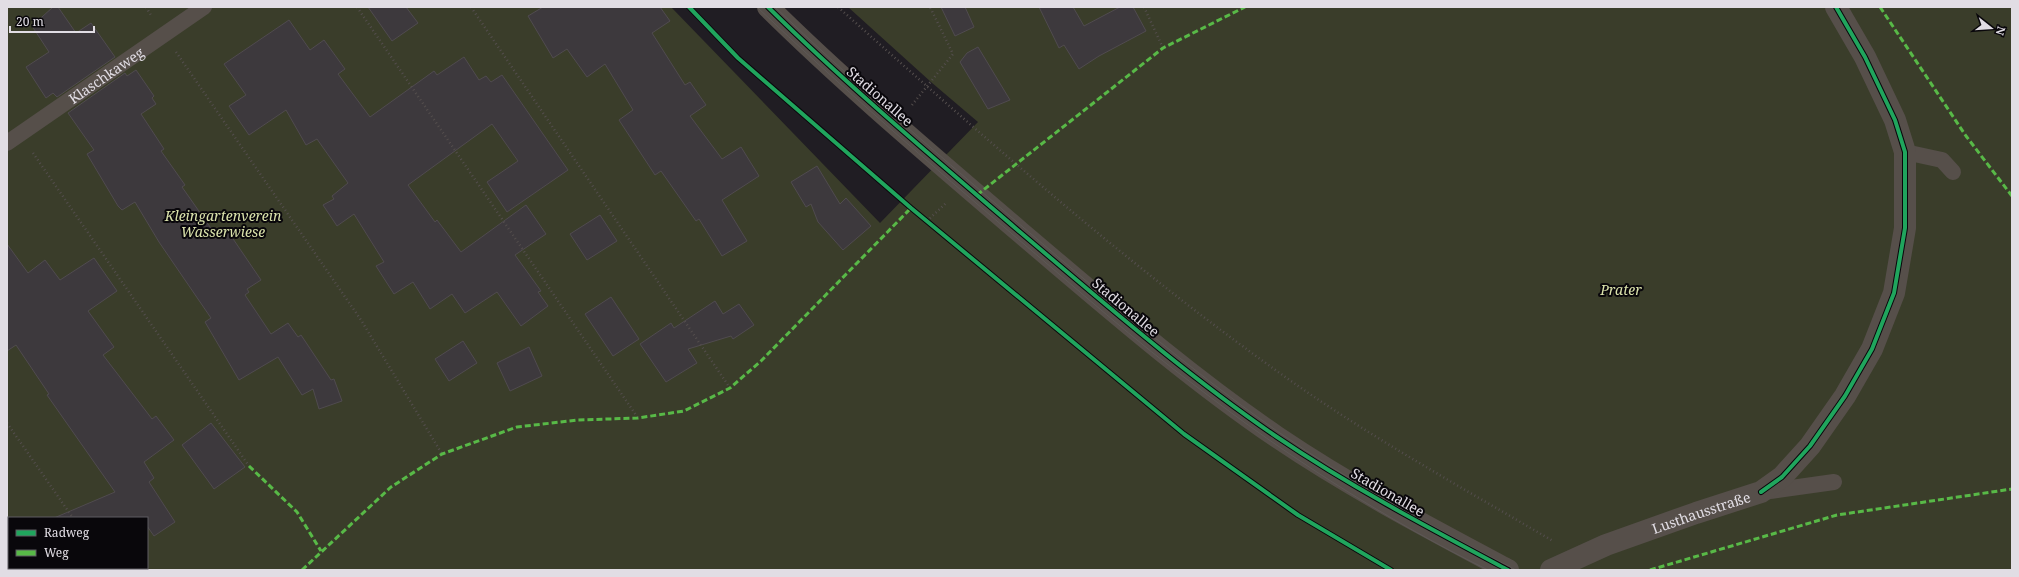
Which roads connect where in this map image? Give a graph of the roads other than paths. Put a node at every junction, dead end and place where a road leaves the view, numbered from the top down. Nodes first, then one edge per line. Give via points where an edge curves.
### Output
1 (204, 7) edge
2 (768, 7) edge
3 (1836, 7) edge
4 (7, 143) edge
5 (1905, 152) junction
6 (1953, 172) dead end
7 (1834, 482) dead end
8 (1761, 492) junction
9 (1508, 570) edge
10 (1551, 570) edge

1 - 4 lane, Klaschkaweg
2 - 9 street, Stadionallee via 820,59 1155,346 1220,397 1278,438 1380,502
3 - 5 street, Lusthausstraße via 1866,57 1895,120
5 - 6 lane via 1942,160
5 - 8 street, Lusthausstraße via 1905,228 1894,293 1872,349 1845,396 1810,446 1782,477
7 - 8 lane
8 - 10 street, Lusthausstraße via 1621,539

